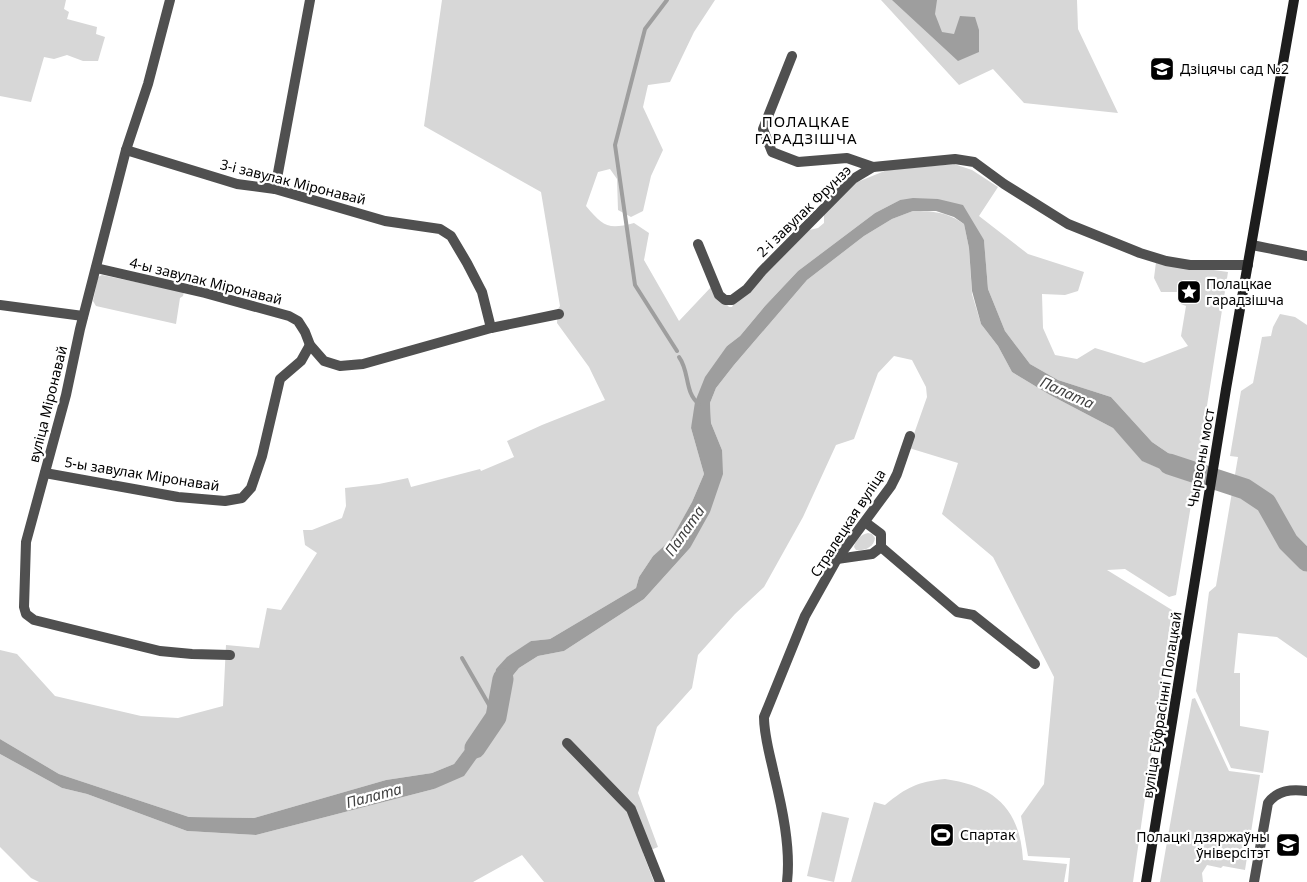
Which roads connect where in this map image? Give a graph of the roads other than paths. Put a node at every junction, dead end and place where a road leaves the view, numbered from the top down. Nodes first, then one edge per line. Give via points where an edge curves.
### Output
1 (170, 0) edge
2 (310, 0) edge
3 (1294, 0) edge
4 (792, 56) dead end
5 (126, 150) junction
6 (873, 167) junction
7 (275, 190) junction
8 (698, 244) dead end
9 (1252, 245) junction
10 (1307, 256) edge
11 (1248, 265) junction
12 (96, 268) junction
13 (0, 305) edge
14 (559, 314) dead end
15 (83, 316) junction
16 (491, 328) junction
17 (310, 345) junction
18 (910, 436) dead end
19 (45, 473) junction
20 (865, 522) junction
21 (1202, 532) joint
22 (881, 547) junction
23 (837, 559) junction
24 (230, 655) dead end
25 (1035, 664) dead end
26 (568, 743) dead end
27 (1307, 791) edge
28 (660, 882) edge
29 (787, 882) edge
30 (1146, 882) edge
31 (1254, 882) edge

1 - 5 street, вуліца Міронавай via 148,84
2 - 7 street
3 - 9 main road
4 - 6 street via 763,129 772,152 798,162 847,158
5 - 7 street, 3-і завулак Міронавай via 237,184
5 - 12 street, вуліца Міронавай
6 - 8 street, 2-і завулак Фрунзэ via 853,179 732,300 725,300 719,294
6 - 11 street, 2-і завулак Фрунзэ via 955,159 974,162 1068,224 1140,253 1190,265
7 - 16 street, 3-і завулак Міронавай via 385,221 440,229 451,236 482,292
9 - 10 street
9 - 11 main road
11 - 21 main road, Чырвоны мост
12 - 15 street, вуліца Міронавай
12 - 17 street, 4-ы завулак Міронавай via 205,292 289,316 298,321 306,332
13 - 15 street
14 - 16 street, 4-ы завулак Міронавай
15 - 19 street, вуліца Міронавай
16 - 17 street, 4-ы завулак Міронавай via 363,364 340,366 324,361
17 - 19 street, 5-ы завулак Міронавай via 301,361 280,379 262,456 251,488 242,498 225,501 178,497
18 - 20 street, Стралецкая вуліца via 897,474
19 - 24 street, вуліца Міронавай via 26,542 26,614 34,620 160,650
20 - 22 street via 881,534
20 - 23 street, Стралецкая вуліца
21 - 30 main road, вуліца Еўфрасінні Полацкай
22 - 23 street via 872,554
22 - 25 street via 957,612 973,615
23 - 29 street, Стралецкая вуліца via 805,616 764,717 788,850
26 - 28 street via 631,809
27 - 31 street via 1287,790 1275,794 1268,803

